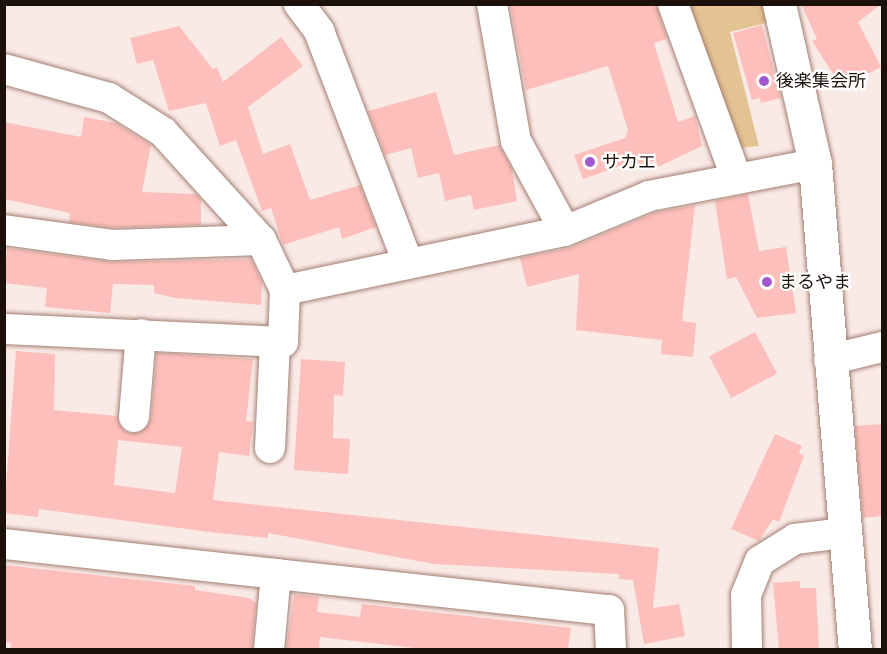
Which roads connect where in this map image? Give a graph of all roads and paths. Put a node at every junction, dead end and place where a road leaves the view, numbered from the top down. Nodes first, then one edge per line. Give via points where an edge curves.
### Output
1 (299, 4) edge
2 (492, 4) edge
3 (674, 4) edge
4 (779, 4) edge
5 (4, 69) edge
6 (815, 164) junction
7 (736, 177) junction
8 (4, 230) edge
9 (565, 231) junction
10 (261, 240) junction
11 (408, 262) junction
12 (285, 290) junction
13 (4, 328) edge
14 (141, 334) junction
15 (275, 342) junction
16 (882, 347) edge
17 (829, 360) junction
18 (134, 417) dead end
19 (270, 448) dead end
20 (843, 533) junction
21 (4, 544) edge
22 (276, 574) junction
23 (268, 650) edge
24 (611, 650) edge
25 (747, 650) edge
26 (855, 650) edge

1 - 11 street via 320,31
2 - 9 street via 516,141
3 - 7 street
4 - 6 street
5 - 10 street via 109,98 163,132
6 - 7 street
6 - 17 street
7 - 9 street via 649,196
8 - 10 street via 112,245
9 - 11 street
10 - 12 street
11 - 12 street
12 - 15 street via 283,342
13 - 14 street
14 - 15 street
14 - 18 street
15 - 19 street
16 - 17 street
17 - 20 street
20 - 25 street via 795,539 760,561 747,595
20 - 26 street
21 - 22 street
22 - 23 street
22 - 24 street via 609,610

